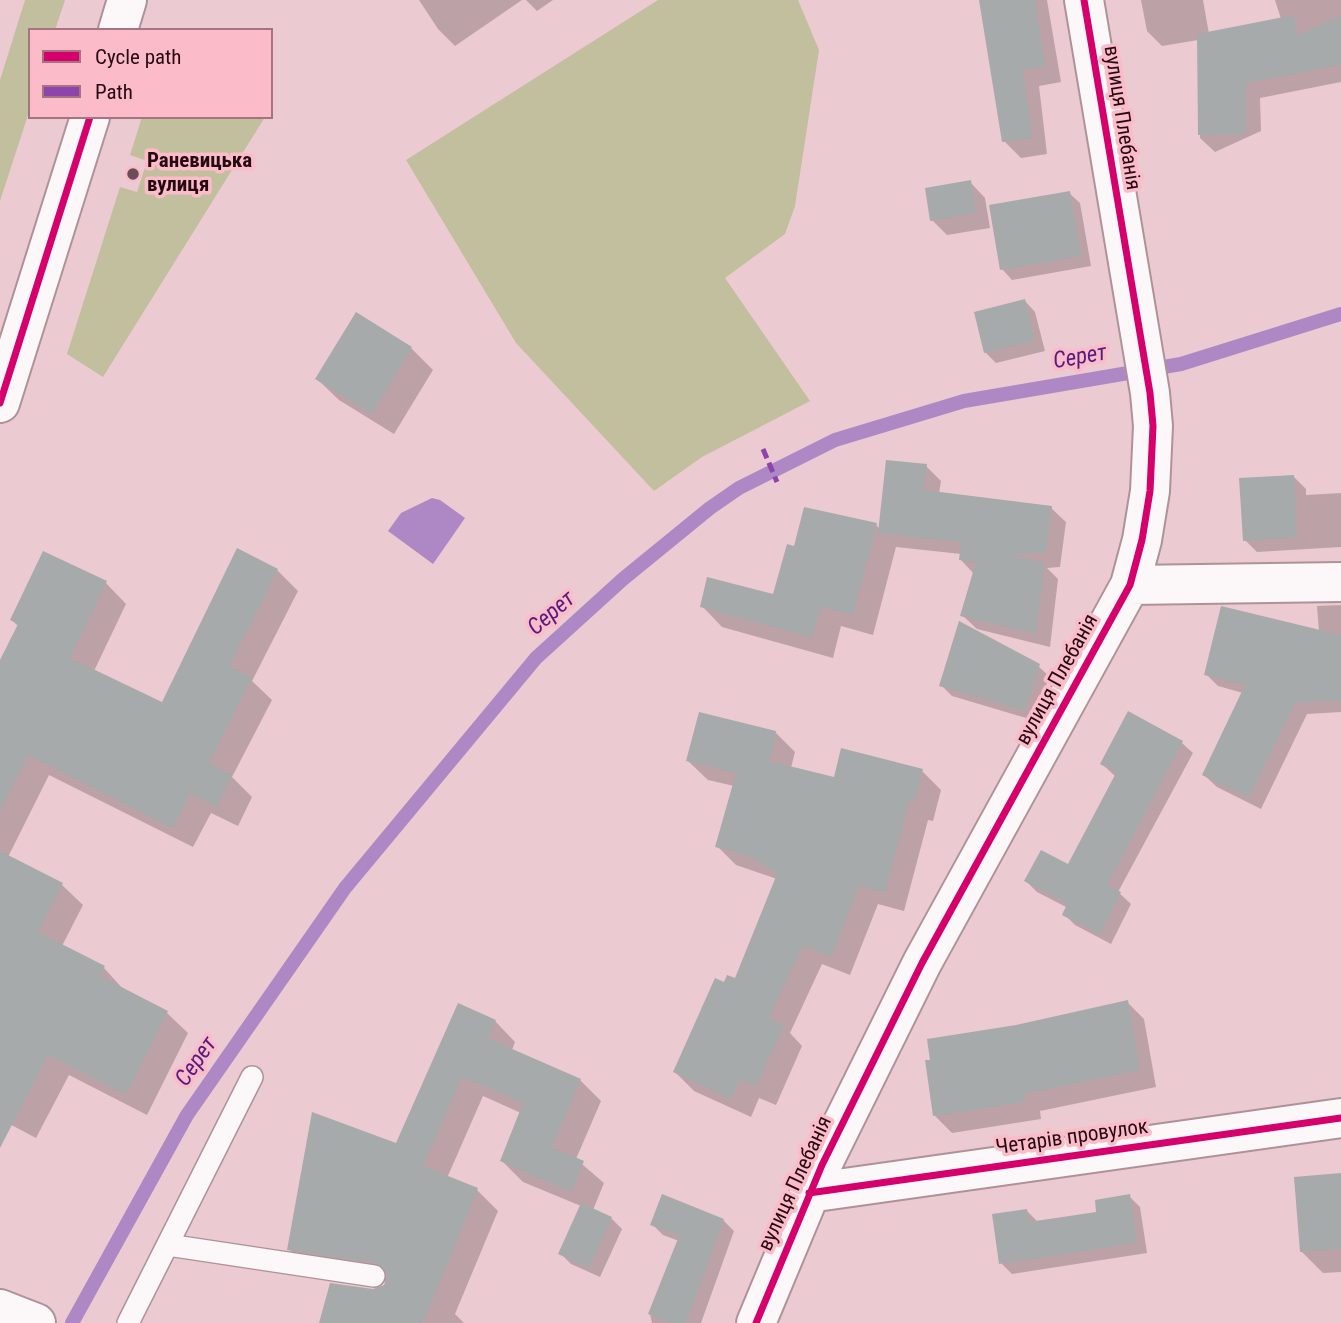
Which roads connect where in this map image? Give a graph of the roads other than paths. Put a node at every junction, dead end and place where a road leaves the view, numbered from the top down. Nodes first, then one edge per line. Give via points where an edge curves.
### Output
1 (127, 0) edge
2 (1084, 0) edge
3 (119, 28) edge
4 (89, 119) edge
5 (0, 403) edge
6 (1341, 582) edge
7 (1130, 584) junction
8 (252, 1077) dead end
9 (1341, 1118) edge
10 (808, 1193) junction
11 (167, 1245) junction
12 (374, 1276) dead end
13 (128, 1323) edge
14 (756, 1323) edge

1 - 3 street
2 - 7 street, вулиця Плебанія via 1153,426 1150,491
4 - 5 street
6 - 7 street
7 - 10 street, вулиця Плебанія via 922,963
8 - 11 lane
9 - 10 street, Четарів провулок
10 - 14 street, вулиця Плебанія
11 - 12 lane
11 - 13 lane

